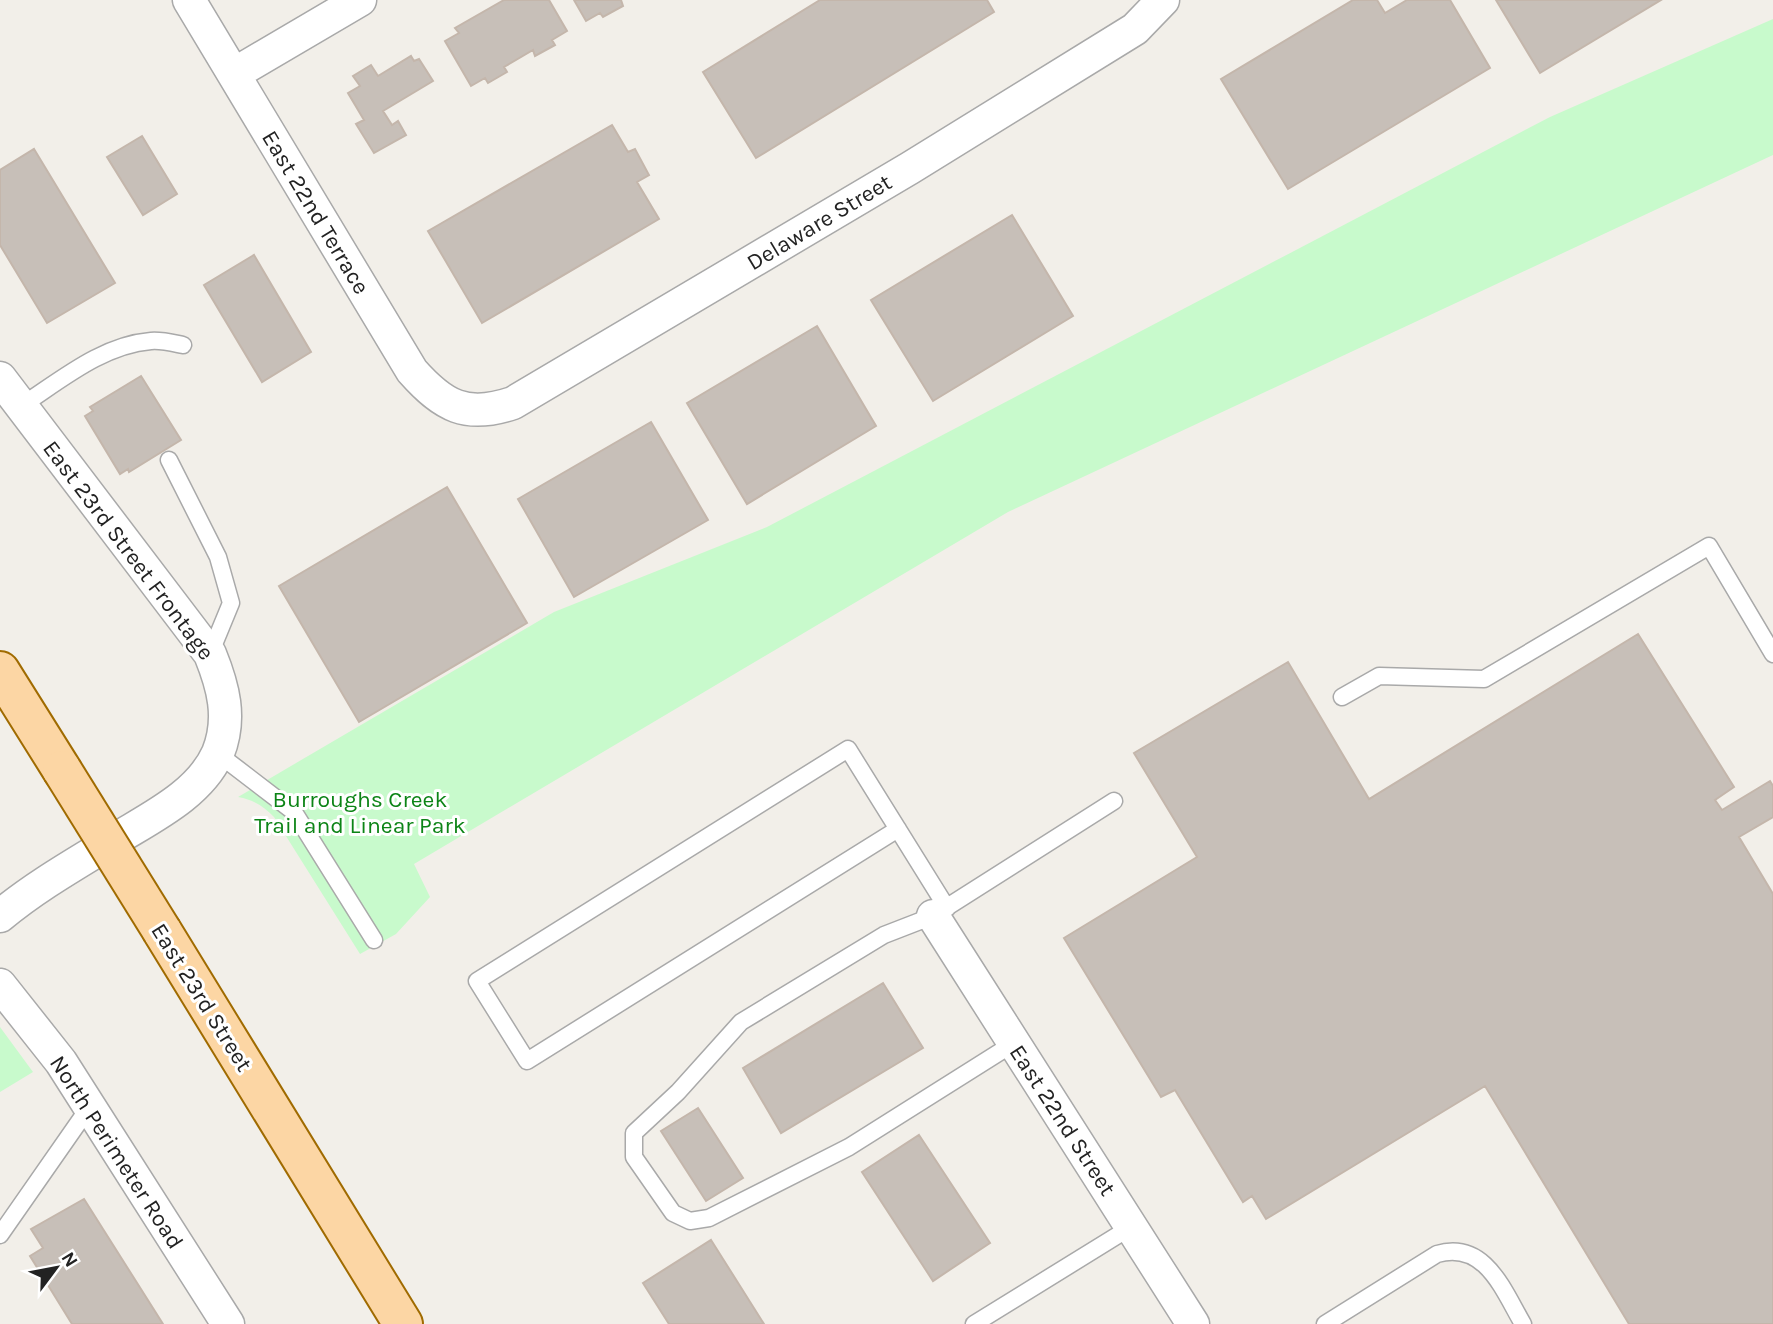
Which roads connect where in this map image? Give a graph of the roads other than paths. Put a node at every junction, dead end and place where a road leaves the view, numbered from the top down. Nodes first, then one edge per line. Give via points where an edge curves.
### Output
1 (189, 0) edge
2 (360, 0) edge
3 (1163, 0) edge
4 (234, 74) junction
5 (183, 345) dead end
6 (0, 378) edge
7 (22, 405) junction
8 (460, 408) joint
9 (169, 460) dead end
10 (211, 654) junction
11 (1773, 654) edge
12 (0, 671) edge
13 (1342, 697) dead end
14 (217, 753) junction
15 (1114, 801) dead end
16 (898, 829) junction
17 (940, 912) junction
18 (0, 916) edge
19 (374, 940) dead end
20 (0, 985) edge
21 (1014, 1043) junction
22 (90, 1106) junction
23 (1131, 1227) junction
24 (0, 1234) edge
25 (228, 1324) edge
26 (404, 1324) edge
27 (974, 1324) edge
28 (1193, 1324) edge
29 (1325, 1324) edge
30 (1523, 1324) edge

1 - 4 street, East 22nd Terrace
2 - 4 street
3 - 8 street, Delaware Street via 1135,29 525,396 490,411
4 - 8 street, East 22nd Terrace via 412,371 434,394
5 - 7 lane via 153,340 120,346
6 - 7 street, East 23rd Street Frontage
7 - 10 street, East 23rd Street Frontage
9 - 10 lane via 218,557 231,603
10 - 14 street, East 23rd Street Frontage via 223,686 225,710
11 - 13 lane via 1709,546 1484,679 1379,676
12 - 26 main road, East 23rd Street, bridge
14 - 18 street, East 23rd Street Frontage via 206,772 177,801 24,896
14 - 19 lane via 294,812
15 - 17 lane
16 - 16 lane via 848,749 477,981 527,1061
16 - 17 lane
17 - 21 street, East 22nd Street
17 - 21 lane via 884,935 741,1022 634,1133 634,1157 673,1213 690,1221 709,1218 849,1147
20 - 22 street, North Perimeter Road
21 - 23 street, East 22nd Street
22 - 24 lane
22 - 25 street, North Perimeter Road
23 - 27 lane
23 - 28 street, East 22nd Street
29 - 30 lane via 1437,1254 1451,1250 1480,1259

